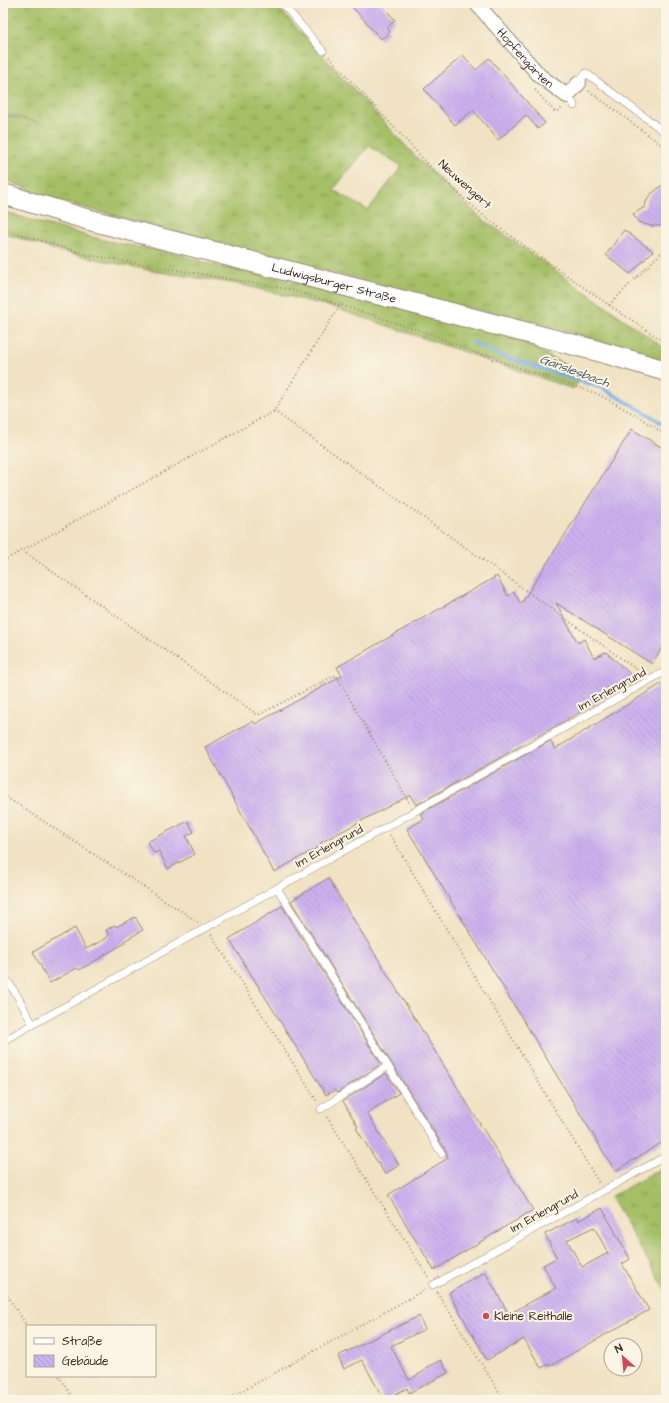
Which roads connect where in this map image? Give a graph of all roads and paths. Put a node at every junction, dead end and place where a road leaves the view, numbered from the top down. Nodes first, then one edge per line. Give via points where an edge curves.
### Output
1 (282, 3) edge
2 (476, 3) edge
3 (323, 51) joint
4 (579, 83) junction
5 (666, 133) edge
6 (666, 148) edge
7 (3, 194) edge
8 (3, 229) edge
9 (666, 248) edge
10 (340, 305) junction
11 (609, 305) junction
12 (666, 344) edge
13 (666, 372) edge
14 (274, 411) junction
15 (666, 435) edge
16 (23, 550) junction
17 (3, 562) edge
18 (666, 671) edge
19 (651, 680) junction
20 (3, 795) edge
21 (414, 811) junction
22 (386, 827) junction
23 (277, 888) junction
24 (206, 927) junction
25 (3, 974) edge
26 (33, 1025) junction
27 (3, 1041) edge
28 (388, 1066) junction
29 (322, 1109) dead end
30 (442, 1154) dead end
31 (666, 1156) edge
32 (603, 1191) junction
33 (433, 1285) junction
34 (3, 1289) edge
35 (26, 1325) edge
36 (60, 1377) edge
37 (74, 1400) edge
38 (226, 1400) edge
39 (504, 1400) edge

1 - 3 lane
2 - 4 street, Hopfengärten via 540,76 571,101
3 - 11 path, Neuwengert via 439,176 484,216
4 - 5 lane via 586,73
4 - 6 path
7 - 13 main road, Ludwigsburger Straße via 86,219 591,349
8 - 10 path via 88,255 288,289
9 - 11 path
10 - 14 path
10 - 15 path via 431,334 481,355 598,394
11 - 12 path, Neuwengert
14 - 16 path
14 - 19 path
16 - 17 path
16 - 21 path via 258,715 336,675
18 - 19 lane, Im Erlengrund
19 - 21 lane, Im Erlengrund
20 - 24 path
21 - 22 lane, Im Erlengrund
22 - 23 lane, Im Erlengrund
22 - 32 path
23 - 24 lane, Im Erlengrund
23 - 28 lane
24 - 26 lane, Im Erlengrund
25 - 26 lane
26 - 27 lane, Im Erlengrund
28 - 29 lane
28 - 30 lane
31 - 32 lane, Im Erlengrund
32 - 33 lane, Im Erlengrund
33 - 38 path
33 - 39 path
34 - 35 path
36 - 37 path

